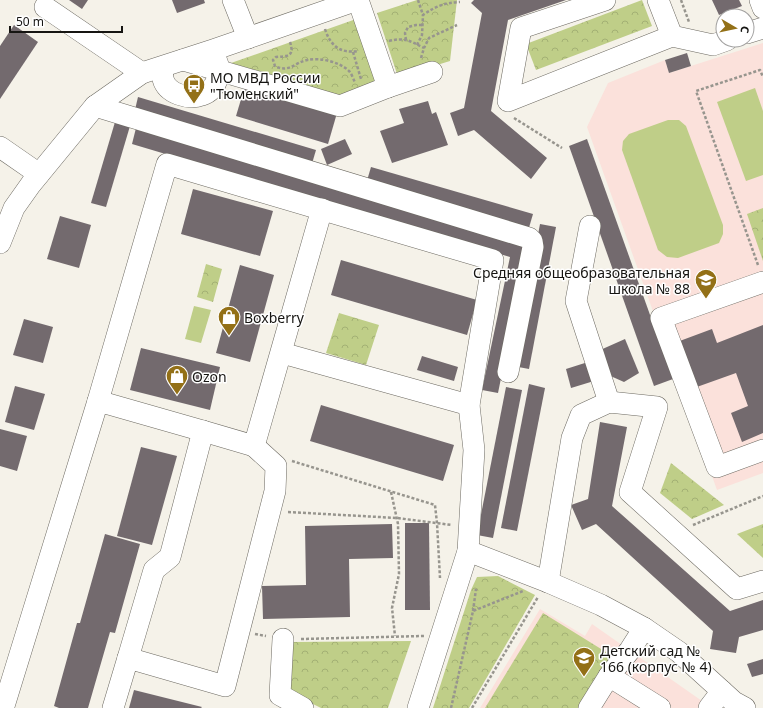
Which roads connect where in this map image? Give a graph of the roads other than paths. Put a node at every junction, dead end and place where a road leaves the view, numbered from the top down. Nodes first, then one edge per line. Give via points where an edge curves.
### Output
1 (233, 0) edge
2 (357, 0) edge
3 (605, 0) edge
4 (658, 0) edge
5 (760, 0) edge
6 (45, 7) dead end
7 (763, 8) edge
8 (672, 36) junction
9 (248, 38) junction
10 (715, 44) edge
11 (213, 50) junction
12 (183, 60) junction
13 (163, 67) junction
14 (219, 71) junction
15 (142, 73) junction
16 (424, 74) road end
17 (388, 87) junction
18 (95, 106) junction
19 (0, 147) edge
20 (0, 161) edge
21 (35, 179) junction
22 (322, 209) junction
23 (590, 226) dead end
24 (0, 243) edge
25 (762, 276) edge
26 (282, 353) junction
27 (508, 372) dead end
28 (98, 401) junction
29 (609, 402) junction
30 (470, 405) junction
31 (203, 431) junction
32 (254, 446) junction
33 (763, 450) edge
34 (468, 551) junction
35 (763, 581) edge
36 (548, 582) junction
37 (644, 628) junction
38 (283, 639) road end
39 (128, 658) junction
40 (609, 676) junction
41 (722, 691) junction
42 (6, 707) edge
43 (113, 708) edge
44 (303, 708) edge
45 (418, 708) edge
46 (589, 708) edge
47 (660, 708) edge
48 (709, 708) edge
49 (745, 708) edge

1 - 9 street
2 - 9 street
2 - 17 street
3 - 8 street via 520,28 508,101
4 - 8 street
5 - 7 street
6 - 15 street
8 - 10 street
9 - 11 street
11 - 12 street
11 - 14 street
12 - 13 street
12 - 14 street
13 - 14 street via 162,79 169,88 178,95 193,97 212,89
13 - 15 street
14 - 17 street via 340,106
15 - 18 street
16 - 17 street
18 - 21 street
18 - 27 street via 529,238 533,247
19 - 21 street
20 - 21 street
21 - 24 street via 14,208
22 - 26 street
22 - 28 street via 167,164
22 - 30 street via 493,260
23 - 29 street via 576,301
25 - 33 street via 661,318 717,467
26 - 30 street
26 - 32 street
28 - 31 street
28 - 42 street
29 - 35 street via 657,407 630,492 737,589
29 - 36 street via 581,414 572,438
30 - 34 street via 474,450
31 - 32 street
31 - 39 street via 170,557 154,570
32 - 39 street via 276,466 275,491 225,686
34 - 36 street
34 - 45 street
36 - 37 street via 601,605
37 - 40 street
37 - 41 street via 679,652
38 - 44 street via 280,695
39 - 43 street
40 - 46 street
40 - 47 street
41 - 48 street
41 - 49 street

